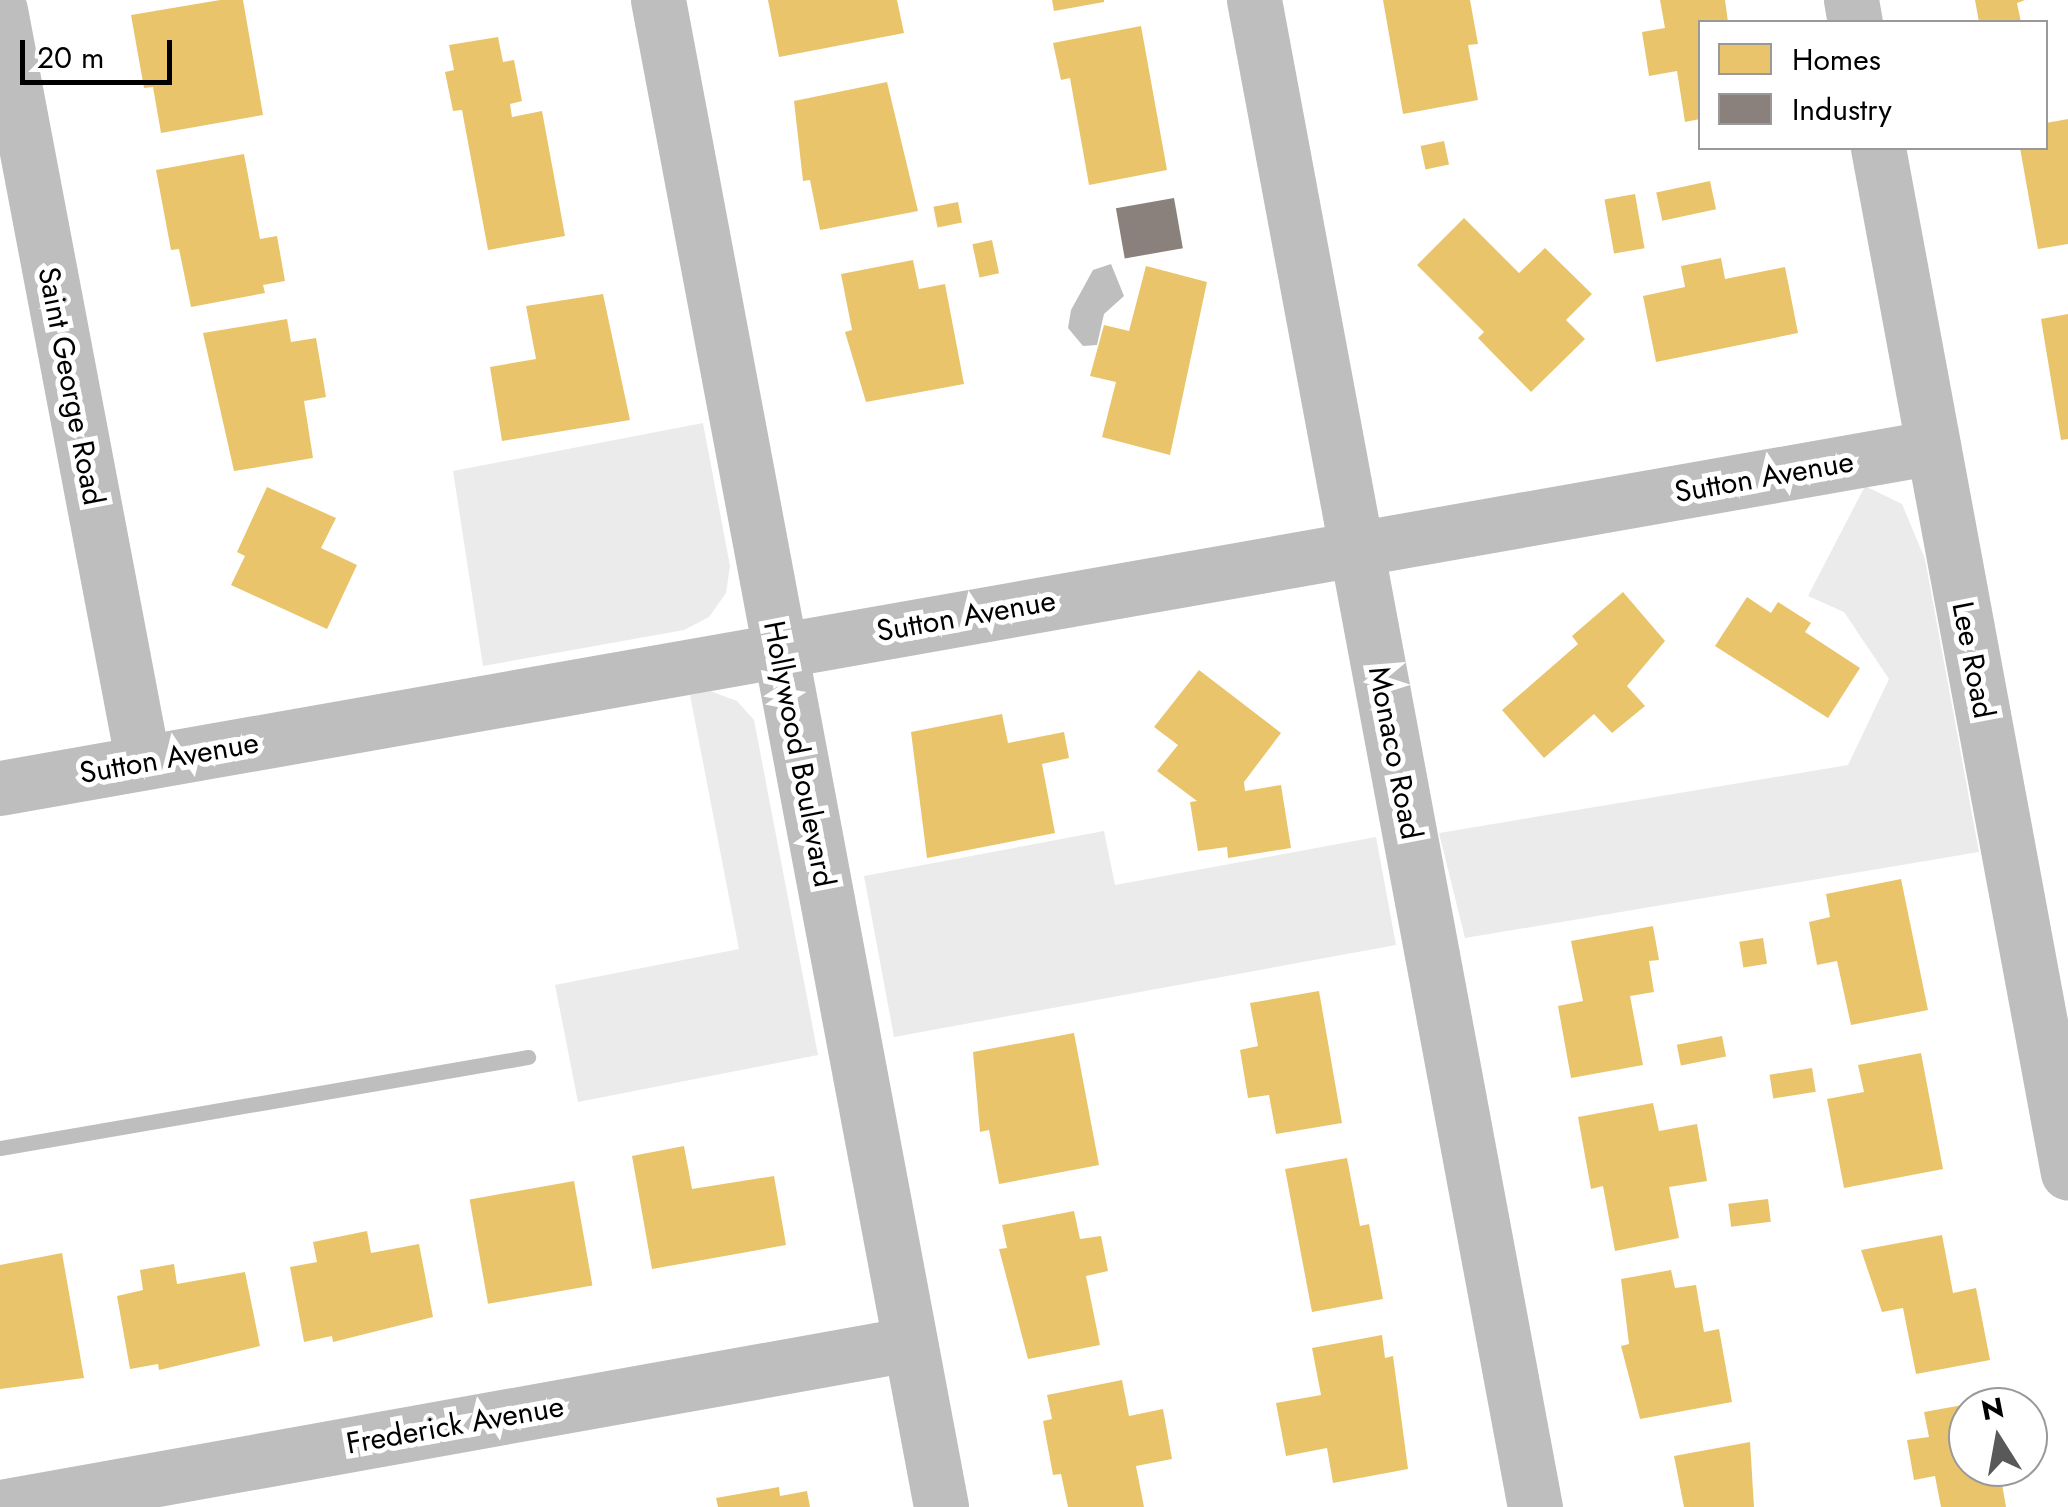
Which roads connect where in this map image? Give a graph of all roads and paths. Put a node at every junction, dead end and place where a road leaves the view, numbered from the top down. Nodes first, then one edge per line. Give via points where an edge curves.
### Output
1 (658, 0) edge
2 (1254, 0) edge
3 (0, 10) edge
4 (1878, 150) edge
5 (1933, 446) junction
6 (1357, 550) junction
7 (780, 648) junction
8 (142, 763) junction
9 (0, 788) edge
10 (2068, 1173) edge
11 (910, 1344) junction
12 (0, 1507) edge
13 (941, 1507) edge
14 (1535, 1507) edge

1 - 7 street, Hollywood Boulevard
2 - 6 street, Monaco Road
3 - 8 street, Saint George Road
4 - 5 street, Lee Road
5 - 6 street, Sutton Avenue
5 - 10 street, Lee Road
6 - 7 street, Sutton Avenue
6 - 14 street, Monaco Road
7 - 8 street, Sutton Avenue
7 - 11 street, Hollywood Boulevard
8 - 9 street, Sutton Avenue
11 - 12 street, Frederick Avenue
11 - 13 street, Hollywood Boulevard

